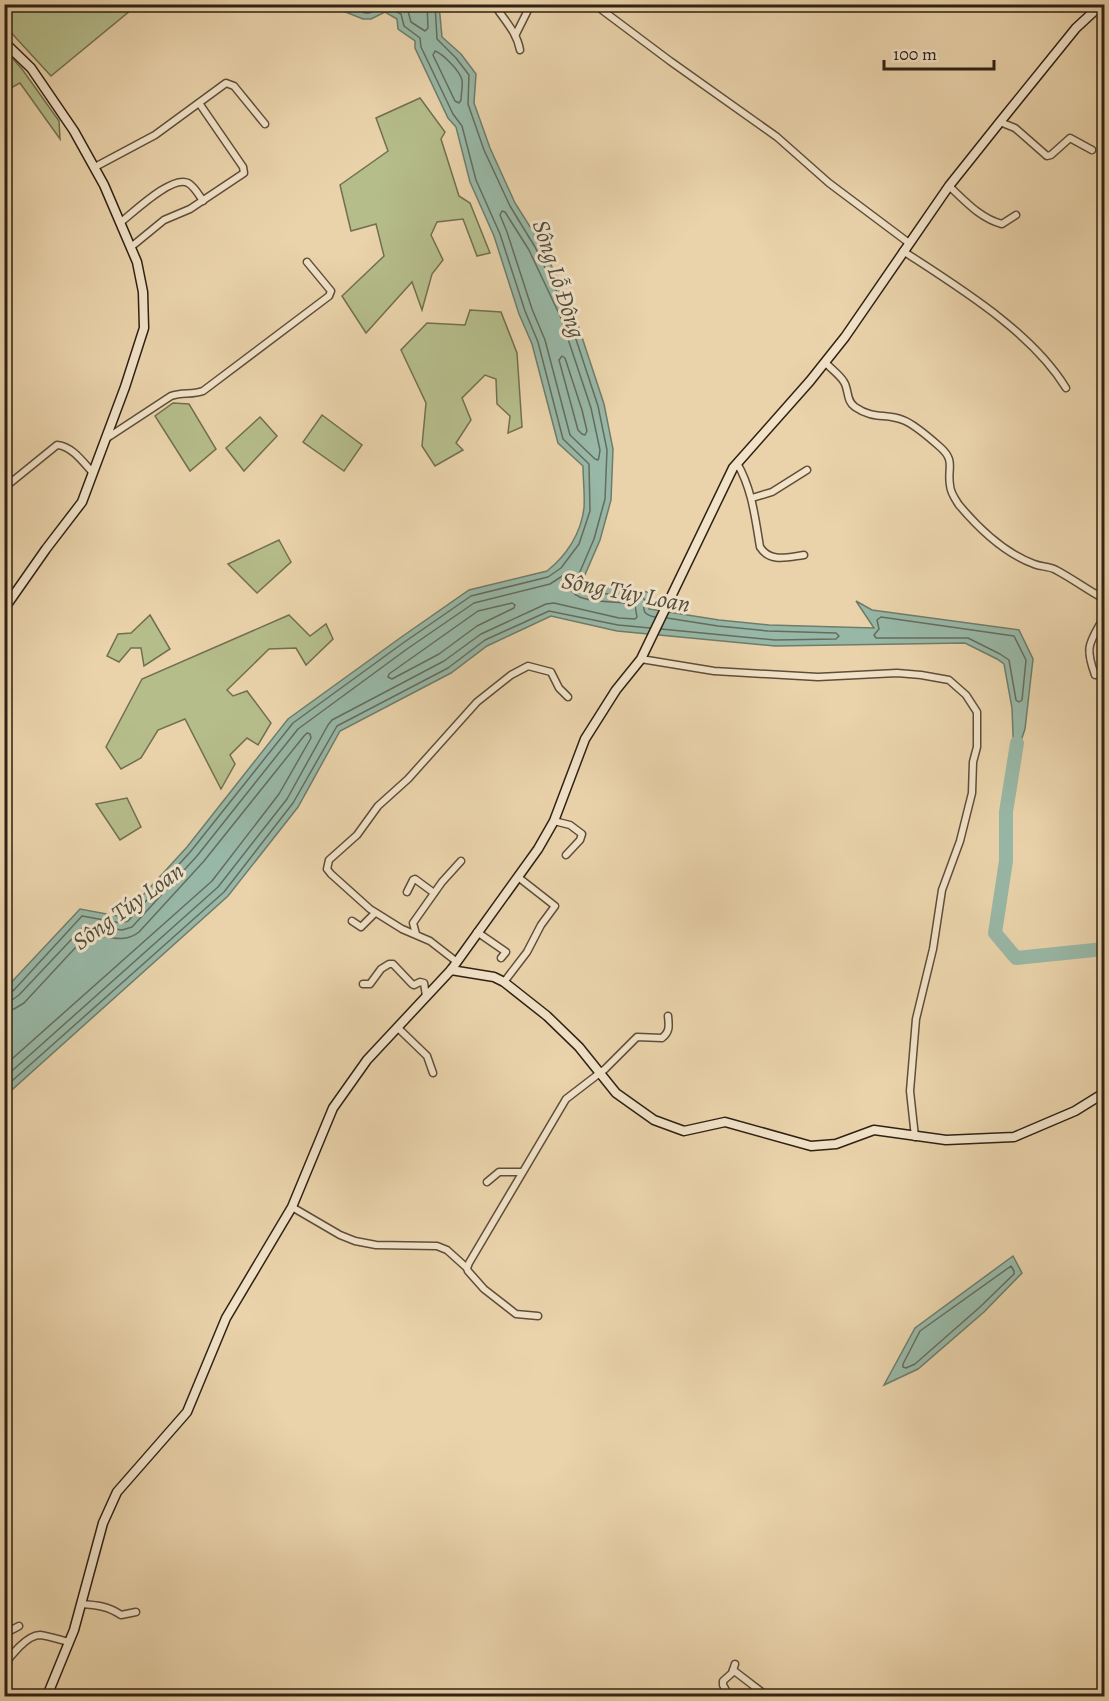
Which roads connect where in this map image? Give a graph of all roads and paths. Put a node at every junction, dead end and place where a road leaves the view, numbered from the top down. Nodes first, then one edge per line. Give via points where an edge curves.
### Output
1 (494, 4) edge
2 (531, 4) edge
3 (594, 4) edge
4 (1102, 4) edge
5 (516, 34) junction
6 (4, 42) edge
7 (520, 50) dead end
8 (199, 104) junction
9 (1000, 122) junction
10 (265, 124) dead end
11 (1092, 150) dead end
12 (95, 168) junction
13 (949, 186) junction
14 (203, 201) junction
15 (1016, 215) dead end
16 (121, 222) junction
17 (909, 243) junction
18 (131, 247) junction
19 (903, 251) junction
20 (307, 261) dead end
21 (825, 362) junction
22 (1066, 388) dead end
23 (107, 438) junction
24 (737, 463) junction
25 (807, 470) dead end
26 (93, 473) junction
27 (4, 488) edge
28 (752, 498) junction
29 (804, 555) dead end
30 (1104, 603) edge
31 (4, 609) edge
32 (1104, 617) edge
33 (641, 659) junction
34 (1095, 675) dead end
35 (568, 696) dead end
36 (554, 821) junction
37 (566, 855) dead end
38 (461, 861) dead end
39 (518, 877) junction
40 (407, 892) dead end
41 (434, 893) junction
42 (375, 913) junction
43 (352, 921) dead end
44 (477, 932) junction
45 (417, 934) junction
46 (501, 958) dead end
47 (454, 966) junction
48 (504, 982) junction
49 (363, 984) dead end
50 (426, 996) junction
51 (668, 1016) dead end
52 (397, 1027) junction
53 (599, 1072) junction
54 (433, 1073) dead end
55 (1104, 1093) edge
56 (915, 1137) junction
57 (522, 1172) junction
58 (487, 1182) dead end
59 (292, 1207) junction
60 (467, 1268) junction
61 (538, 1316) dead end
62 (81, 1604) junction
63 (136, 1612) dead end
64 (19, 1626) dead end
65 (4, 1634) edge
66 (69, 1642) junction
67 (4, 1666) edge
68 (47, 1696) edge
69 (729, 1696) edge
70 (767, 1696) edge

1 - 5 street
2 - 5 street
3 - 17 street via 777,136 829,183
4 - 9 street via 1076,28
5 - 7 street
6 - 12 street via 31,68
8 - 10 street via 228,83
8 - 12 street via 155,135
8 - 14 street via 245,170
9 - 11 street via 1015,128 1047,156 1070,138
9 - 13 street
12 - 16 street
13 - 15 street via 991,220 1002,224
13 - 17 street
14 - 16 street via 191,185 177,182 166,186
14 - 18 street via 164,220
16 - 18 street
17 - 19 street
18 - 23 street via 143,292 144,328
19 - 21 street
19 - 22 street via 1012,329
20 - 23 street via 331,291 329,296 203,390 171,396
21 - 24 street
21 - 30 street via 845,384 855,406 873,416 901,419 945,453 950,460 952,493 990,538 1026,560 1056,570
23 - 26 street
24 - 28 street
24 - 33 street
25 - 28 street via 772,492
26 - 27 street via 64,445 57,445
26 - 31 street via 82,502
28 - 29 street via 762,551 776,558
32 - 34 street via 1088,647
33 - 36 street via 585,739
33 - 56 street via 714,671 921,675 949,680 977,712 972,794 942,890 933,950 916,1019 909,1091
35 - 42 street via 551,672 528,666 511,675 477,702 408,779 378,806 357,835 329,860 327,869 331,874
36 - 37 street via 585,833
36 - 39 street
38 - 41 street
39 - 44 street
39 - 48 street via 555,906
40 - 41 street via 416,879
41 - 45 street via 413,923
42 - 43 street via 362,927
42 - 45 street
44 - 46 street via 506,952
44 - 47 street
45 - 47 street via 437,945
47 - 48 street
47 - 50 street
48 - 53 street via 547,1016
49 - 50 street via 370,984 381,969 393,964 412,984 424,983
50 - 52 street
51 - 53 street via 665,1036 637,1037
52 - 54 street via 427,1056
52 - 59 street via 367,1060 333,1108
53 - 56 street via 616,1093 654,1120 684,1131 725,1122 811,1146 836,1144 874,1130
53 - 57 street via 566,1099
55 - 56 street via 1075,1111 1014,1137
57 - 58 street via 499,1172
57 - 60 street
59 - 60 street via 355,1241 438,1246
59 - 62 street via 226,1318 187,1412 117,1492 103,1523
60 - 61 street via 484,1289 516,1314
62 - 63 street via 105,1607 121,1616
62 - 66 street
64 - 65 street
66 - 67 street via 36,1636 13,1652
66 - 68 street
69 - 70 street via 723,1681 734,1667

